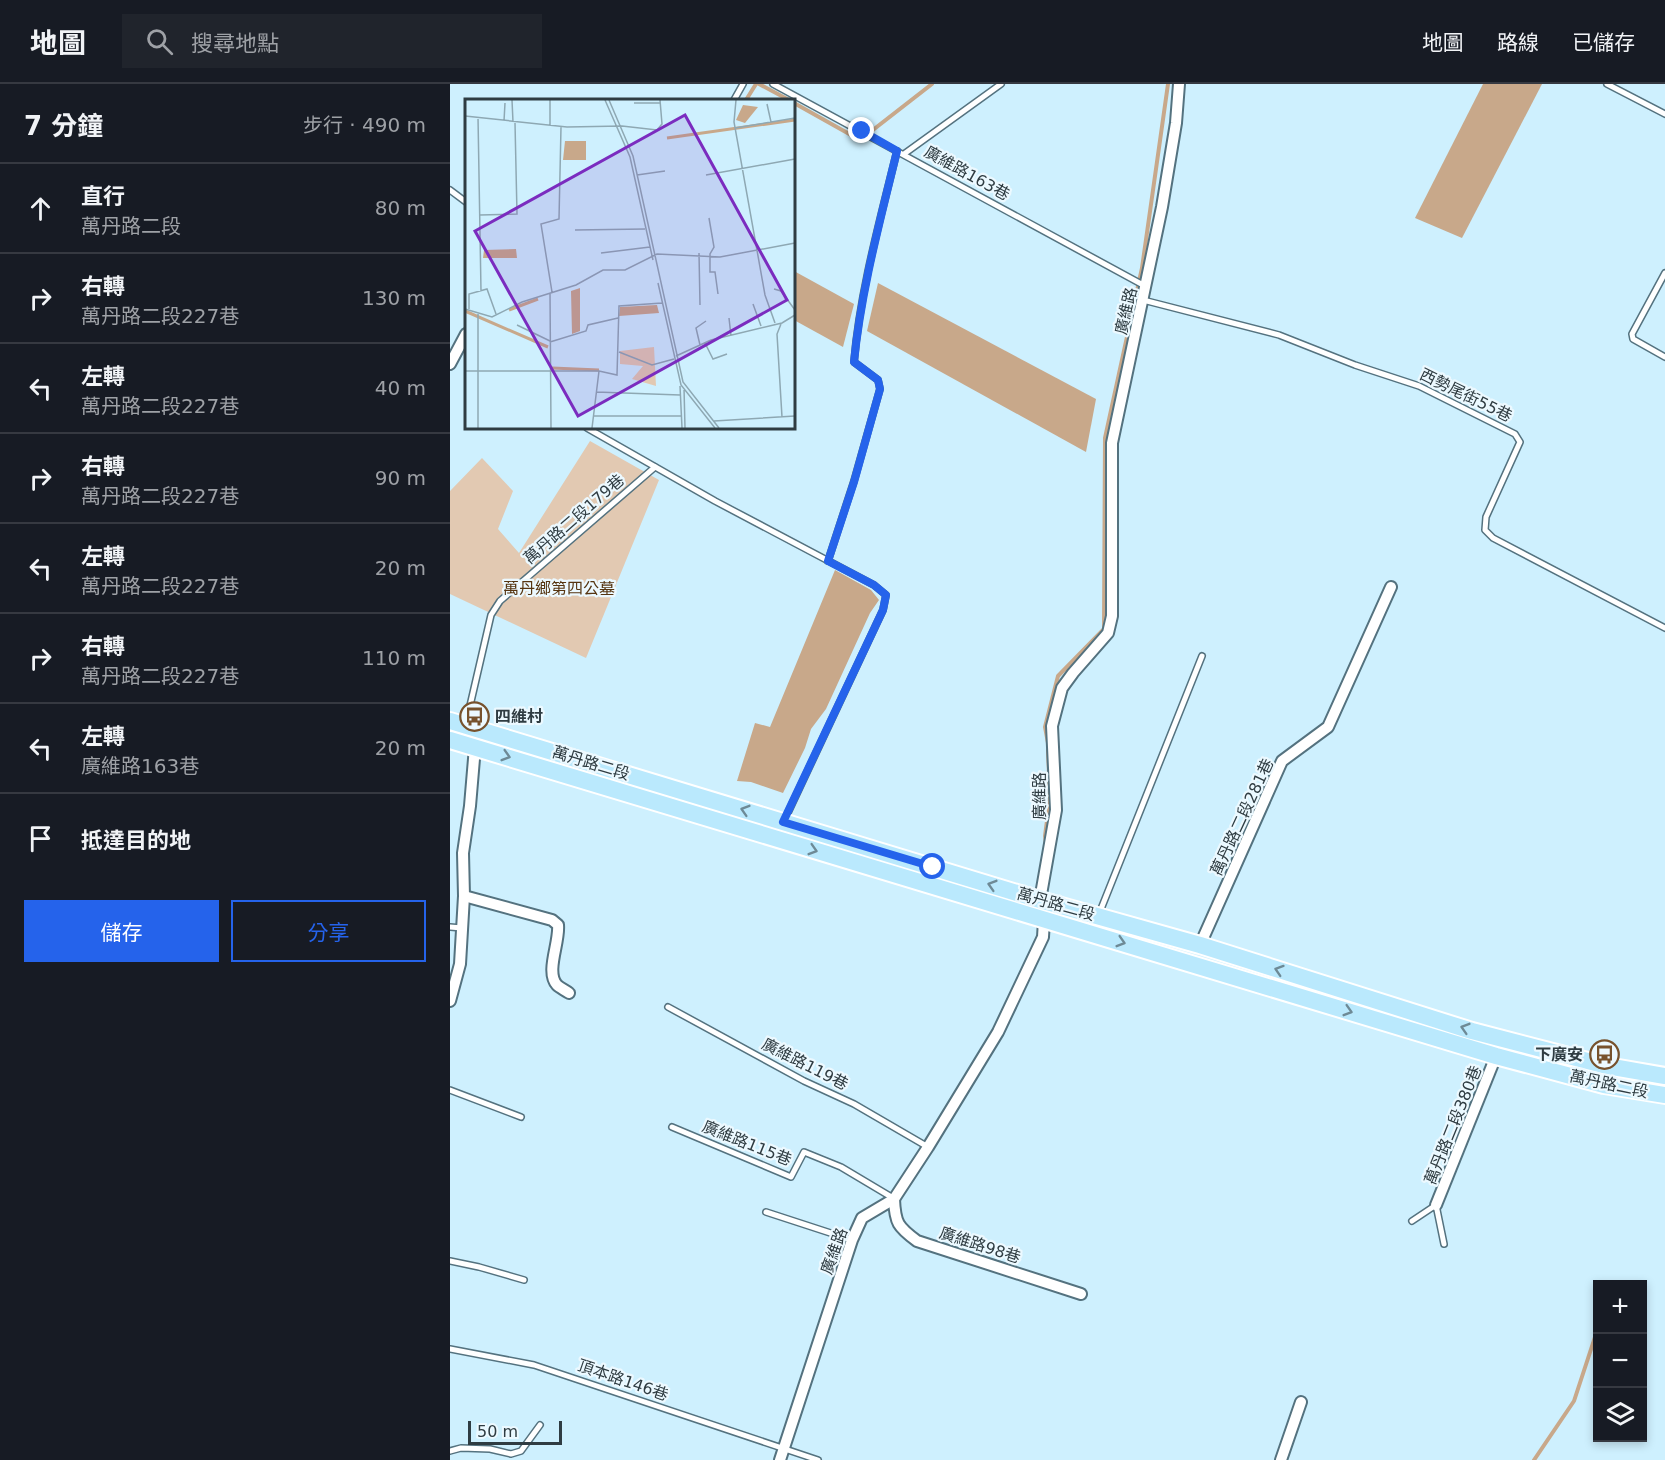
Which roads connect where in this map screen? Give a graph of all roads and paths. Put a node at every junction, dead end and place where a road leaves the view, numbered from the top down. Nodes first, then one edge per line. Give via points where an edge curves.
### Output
1 (743, 84) edge
2 (773, 84) edge
3 (1001, 84) edge
4 (1179, 84) edge
5 (1607, 84) edge
6 (735, 99) edge
7 (1665, 114) edge
8 (897, 151) junction
9 (904, 154) junction
10 (450, 190) edge
11 (465, 201) edge
12 (1665, 273) edge
13 (1147, 287) junction
14 (1143, 300) junction
15 (465, 336) edge
16 (1665, 357) edge
17 (450, 364) edge
18 (588, 429) edge
19 (655, 467) junction
20 (828, 561) junction
21 (1391, 587) dead end
22 (1665, 628) edge
23 (1202, 656) dead end
24 (458, 723) edge
25 (450, 740) edge
26 (475, 747) junction
27 (783, 822) junction
28 (464, 896) junction
29 (1040, 900) junction
30 (1098, 916) junction
31 (1044, 920) junction
32 (450, 927) edge
33 (462, 928) junction
34 (1091, 933) junction
35 (1200, 945) junction
36 (569, 993) dead end
37 (450, 1001) edge
38 (668, 1006) dead end
39 (1502, 1038) junction
40 (1497, 1056) junction
41 (1665, 1076) edge
42 (450, 1090) edge
43 (1665, 1095) edge
44 (521, 1117) dead end
45 (672, 1127) dead end
46 (928, 1147) junction
47 (894, 1199) junction
48 (1436, 1205) junction
49 (766, 1212) dead end
50 (1412, 1221) dead end
51 (852, 1240) junction
52 (1444, 1244) dead end
53 (450, 1261) edge
54 (524, 1280) dead end
55 (1081, 1294) dead end
56 (450, 1349) edge
57 (1301, 1402) dead end
58 (540, 1425) dead end
59 (784, 1449) junction
60 (450, 1450) edge
61 (780, 1460) edge
62 (818, 1460) edge
63 (1281, 1460) edge

1 - 6 lane
2 - 8 lane, 廣維路163巷
3 - 9 lane
4 - 13 street, 廣維路 via 1176,123
5 - 7 lane
8 - 9 lane, 廣維路163巷
8 - 20 lane via 856,335 854,362 878,380 880,389
9 - 13 lane, 廣維路163巷
10 - 11 lane
12 - 16 lane via 1632,334 1633,339
13 - 14 street, 廣維路
14 - 22 lane, 西勢尾街55巷 via 1279,335 1419,386 1515,434 1520,442 1486,517 1485,530 1493,538
14 - 29 street, 廣維路 via 1112,443 1112,616 1108,633 1062,688 1056,708 1052,726 1056,810
15 - 17 street
18 - 19 lane, 萬丹路二段179巷
19 - 20 lane, 萬丹路二段179巷
19 - 24 lane, 萬丹路二段179巷 via 500,601 491,615
20 - 27 lane, 萬丹路二段179巷 via 886,595 883,610
21 - 35 street, 萬丹路二段281巷 via 1328,727 1282,760
23 - 30 lane
27 -> 24 main road, 萬丹路二段
25 - 26 main road, 萬丹路二段
26 - 28 street via 463,853
26 -> 31 main road, 萬丹路二段
29 -> 27 main road, 萬丹路二段
28 - 33 street
28 - 36 street via 552,920 558,925 551,972 556,984
29 - 30 main road, 萬丹路二段
29 - 31 street, 廣維路
30 - 34 lane
30 - 35 main road, 萬丹路二段
31 - 34 main road, 萬丹路二段
31 - 46 street, 廣維路 via 1043,937 998,1032
32 - 33 lane
33 - 37 street via 460,964
34 -> 40 main road, 萬丹路二段
39 -> 35 main road, 萬丹路二段
38 - 46 lane, 廣維路119巷
39 - 40 lane
39 - 41 main road, 萬丹路二段 via 1607,1066
40 - 43 main road, 萬丹路二段 via 1605,1085
40 - 48 street, 萬丹路二段380巷
42 - 44 lane
45 - 47 lane, 廣維路115巷 via 791,1177 804,1152 841,1167
46 - 47 street, 廣維路
47 - 51 street, 廣維路 via 862,1218
47 - 55 street, 廣維路98巷 via 901,1228 917,1241
48 - 50 lane
48 - 52 lane
49 - 51 lane
51 - 59 street, 廣維路
53 - 54 lane
56 - 59 lane, 頂本路146巷 via 534,1365
57 - 63 street
58 - 60 lane via 521,1450 511,1454 490,1449
59 - 61 street, 廣維路
59 - 62 lane, 頂本路146巷

